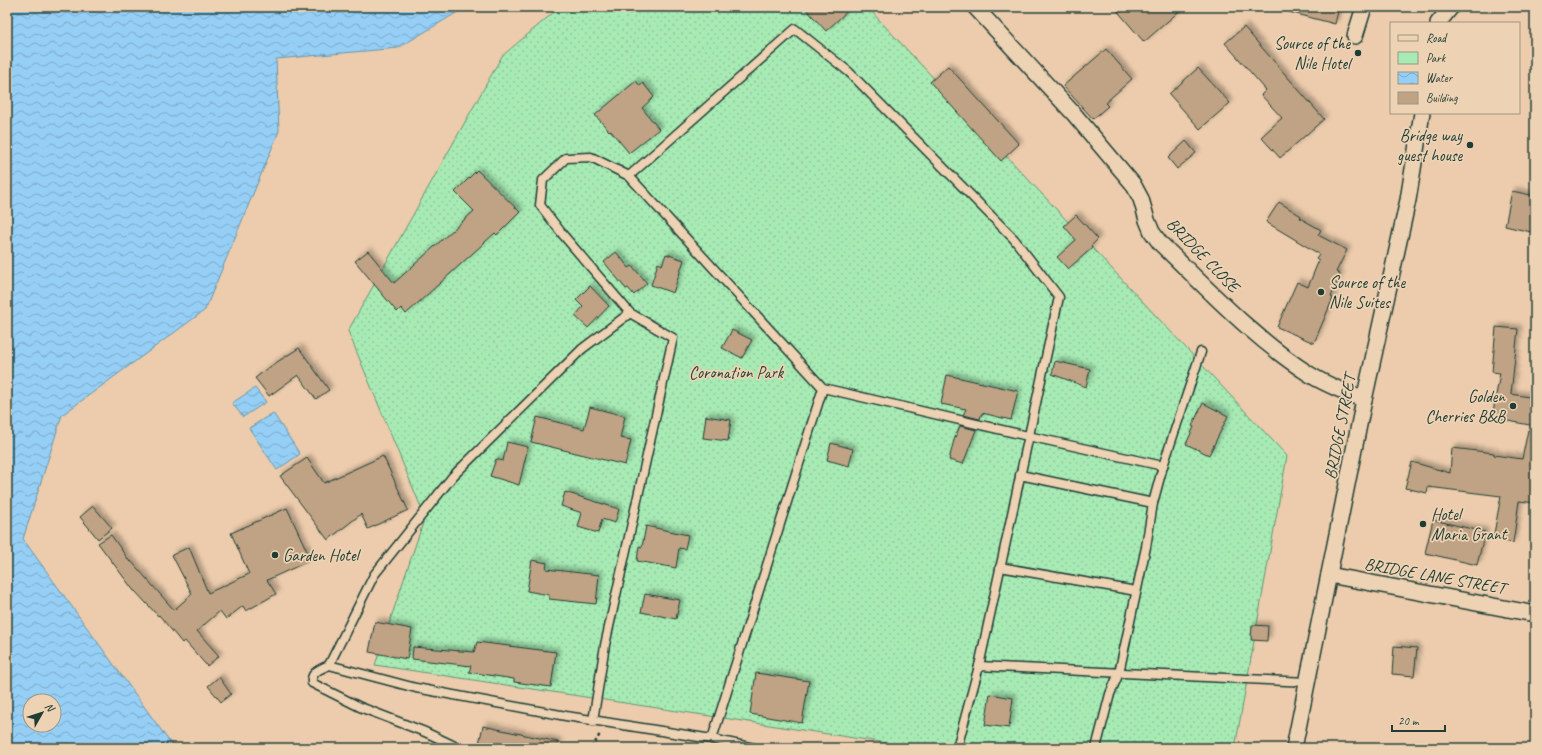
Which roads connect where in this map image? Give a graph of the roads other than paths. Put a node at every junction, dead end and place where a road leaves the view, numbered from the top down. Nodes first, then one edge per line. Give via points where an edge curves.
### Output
1 (975, 7) edge
2 (1364, 7) edge
3 (1439, 7) edge
4 (1451, 7) edge
5 (1437, 22) edge
6 (1438, 22) edge
7 (1355, 36) dead end
8 (1422, 114) edge
9 (629, 176) junction
10 (630, 313) junction
11 (1201, 352) dead end
12 (823, 388) junction
13 (1364, 400) junction
14 (1028, 436) junction
15 (1163, 466) junction
16 (1020, 475) junction
17 (1153, 503) junction
18 (1000, 567) junction
19 (1329, 575) junction
20 (1136, 591) junction
21 (1535, 614) edge
22 (329, 665) junction
23 (979, 666) junction
24 (1119, 673) junction
25 (1307, 682) junction
26 (593, 721) junction
27 (712, 739) junction
28 (459, 748) edge
29 (754, 748) edge
30 (957, 748) edge
31 (1096, 748) edge
32 (1294, 748) edge

1 - 13 street, BRIDGE CLOSE via 1074,114 1134,184 1152,232 1160,243 1268,344 1310,374
2 - 7 street
3 - 5 street
4 - 6 street
8 - 13 street, BRIDGE STREET via 1408,200
9 - 10 lane via 591,158 566,158 543,180 540,206
9 - 12 lane
9 - 14 lane via 795,29 848,72 1014,239 1059,297
10 - 22 lane via 582,349 453,476 374,575
10 - 26 lane via 673,338 605,645
11 - 15 lane
12 - 14 lane
12 - 27 lane
13 - 19 street, BRIDGE STREET
14 - 15 lane
14 - 16 lane
15 - 17 lane
16 - 17 lane
16 - 18 lane
17 - 20 lane
18 - 20 lane
18 - 23 lane
19 - 21 street, BRIDGE LANE STREET
19 - 25 street, BRIDGE STREET
20 - 24 lane
22 - 26 lane via 416,688
22 - 28 lane via 314,673 312,683 360,707 426,732
23 - 24 lane
23 - 30 lane
24 - 25 lane
24 - 31 lane via 1110,694
25 - 32 street, BRIDGE STREET
26 - 27 lane
27 - 29 lane

